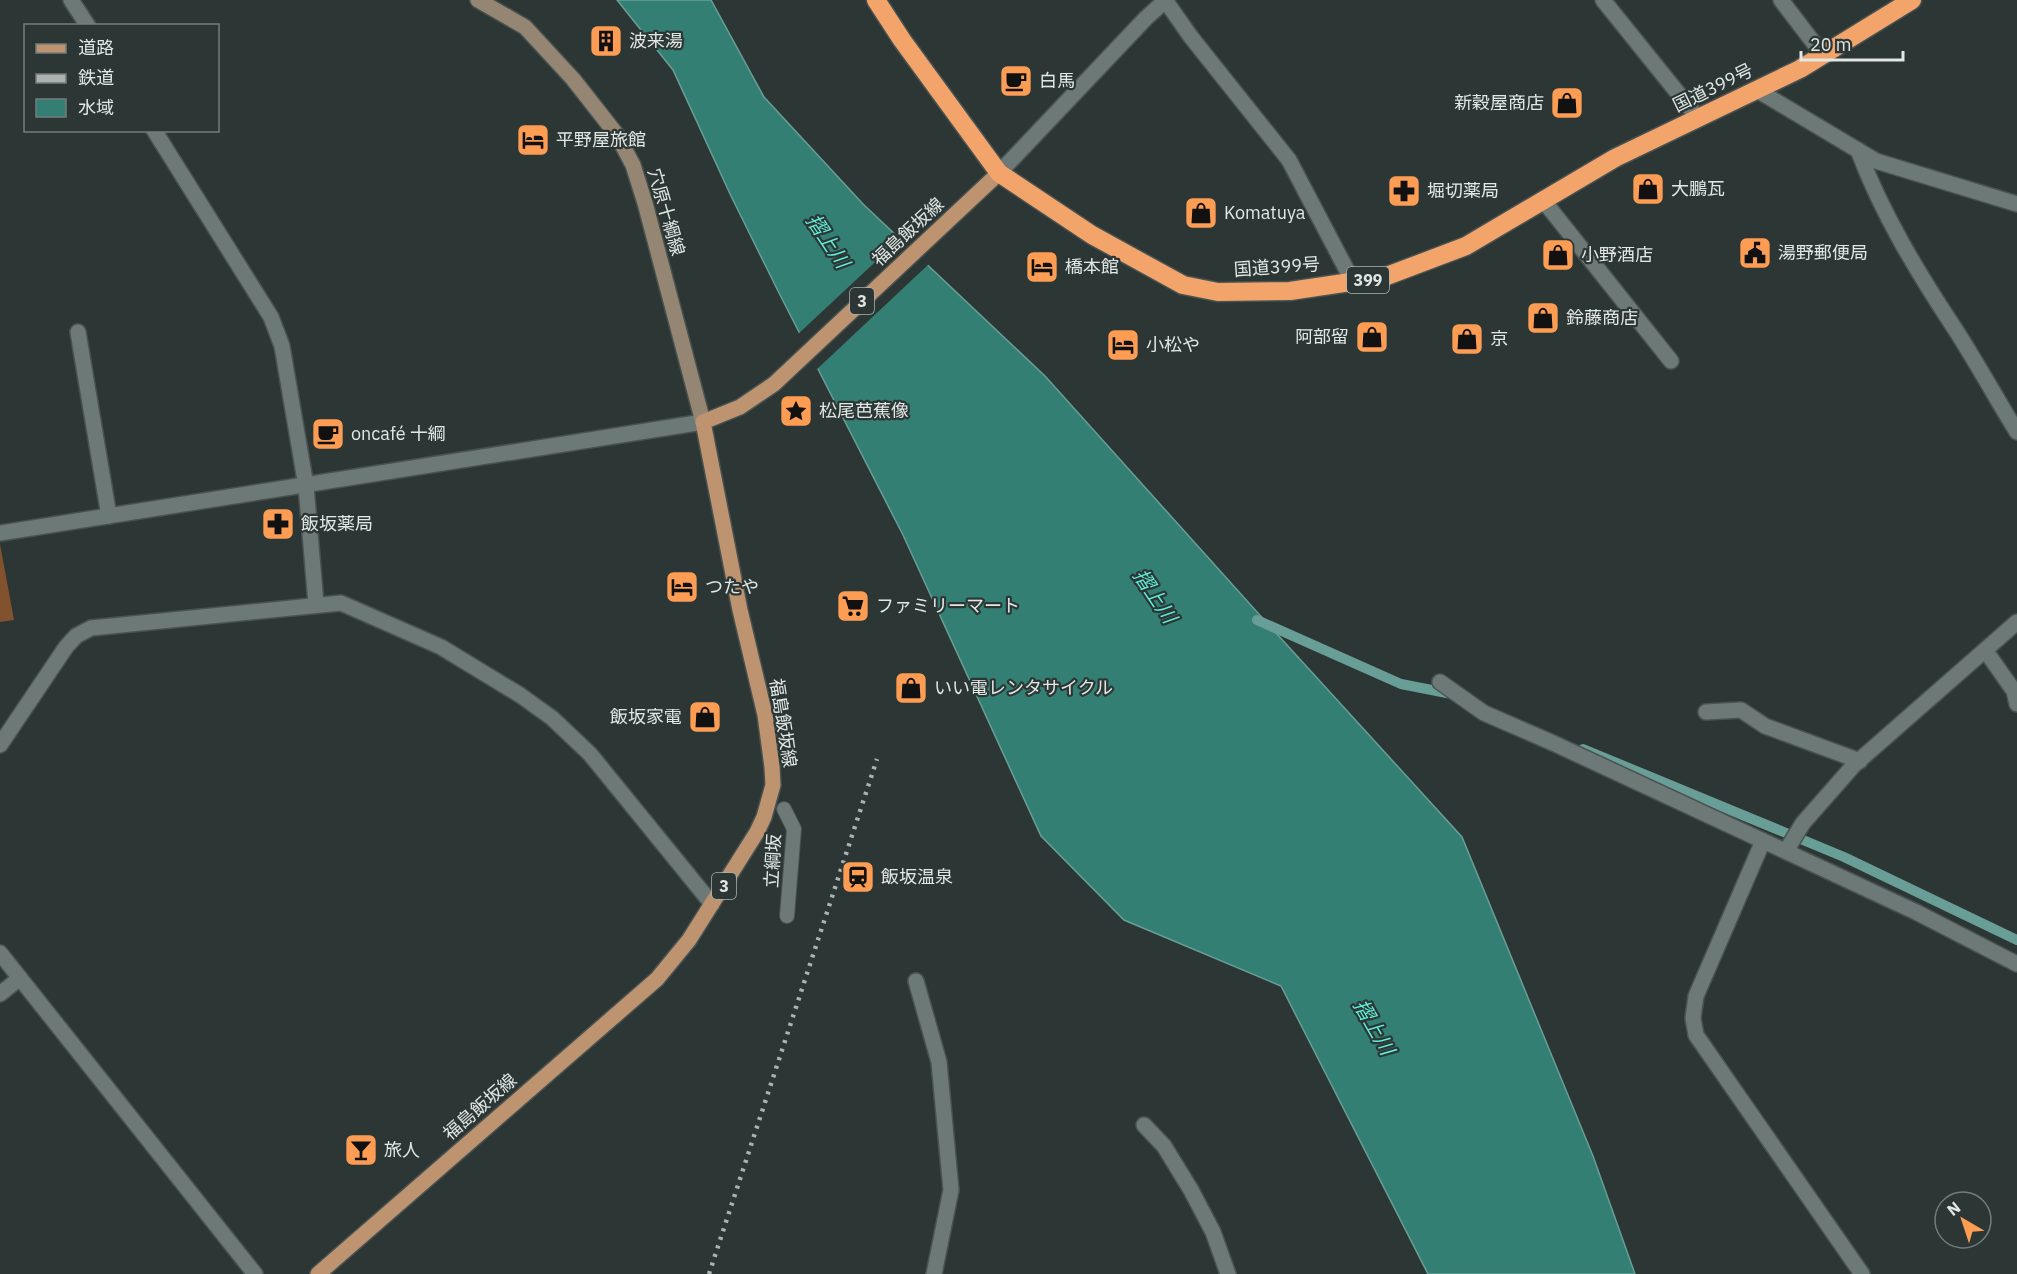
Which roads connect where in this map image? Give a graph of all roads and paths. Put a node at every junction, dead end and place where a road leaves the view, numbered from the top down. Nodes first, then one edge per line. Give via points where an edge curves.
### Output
1 (71, 0) edge
2 (478, 0) edge
3 (876, 0) edge
4 (1165, 0) edge
5 (1603, 0) edge
6 (1780, 0) edge
7 (1912, 0) edge
8 (86, 24) edge
9 (1823, 55) junction
10 (1757, 90) junction
11 (1698, 118) junction
12 (155, 132) edge
13 (1858, 150) junction
14 (999, 172) junction
15 (1543, 200) junction
16 (2017, 204) edge
17 (1353, 282) junction
18 (78, 332) dead end
19 (1671, 361) dead end
20 (703, 422) junction
21 (2017, 432) edge
22 (306, 486) junction
23 (109, 516) junction
24 (0, 533) edge
25 (316, 604) junction
26 (2017, 622) edge
27 (1985, 650) junction
28 (1440, 682) dead end
29 (2017, 704) edge
30 (1706, 712) dead end
31 (0, 745) edge
32 (1860, 760) junction
33 (784, 809) dead end
34 (1763, 841) junction
35 (1785, 851) junction
36 (712, 904) junction
37 (787, 916) dead end
38 (0, 953) edge
39 (2017, 964) edge
40 (20, 978) junction
41 (916, 981) dead end
42 (0, 994) edge
43 (1144, 1125) dead end
44 (255, 1274) edge
45 (318, 1274) edge
46 (934, 1274) edge
47 (1228, 1274) edge
48 (1862, 1274) edge

1 - 8 street
2 - 20 main road, 穴原十綱線 via 525,27 579,85 617,135 633,165
3 - 14 highway, 国道399号 / 399
4 - 14 street
4 - 17 street via 1289,160
5 - 11 street
6 - 9 street
7 - 9 highway, 国道399号 / 399
9 - 10 highway, 国道399号 / 399
10 - 11 highway, 国道399号 / 399
10 - 13 street
11 - 15 highway, 国道399号 / 399 via 1615,158
12 - 22 street via 271,317 282,346
13 - 16 street via 1876,160
13 - 21 street via 1872,187 1936,302
14 - 17 highway, 国道399号 / 399 via 1092,235 1183,285 1218,292 1278,291
14 - 20 main road, 福島飯坂線 / 3 via 774,384 740,406
15 - 17 highway, 国道399号 / 399 via 1466,246 1384,277
15 - 19 street
18 - 23 street
20 - 22 street
20 - 36 main road, 福島飯坂線 / 3 via 765,715 773,785 757,832
22 - 23 street
22 - 25 street
23 - 24 street
25 - 31 street via 91,628 66,647
25 - 36 street via 341,603 441,647 552,718 590,754
26 - 27 street
27 - 29 street via 2014,691
27 - 32 street
28 - 34 street via 1484,713
30 - 32 street via 1741,710 1765,726
32 - 35 street via 1803,823
33 - 37 lane, 立綱坂 via 794,829
34 - 35 street
34 - 48 street via 1696,996 1696,1035
35 - 39 street
36 - 45 main road, 福島飯坂線 / 3 via 657,979
38 - 40 street
40 - 42 street
40 - 44 street
41 - 46 street via 939,1062 951,1190
43 - 47 street via 1164,1146 1191,1190 1213,1232

